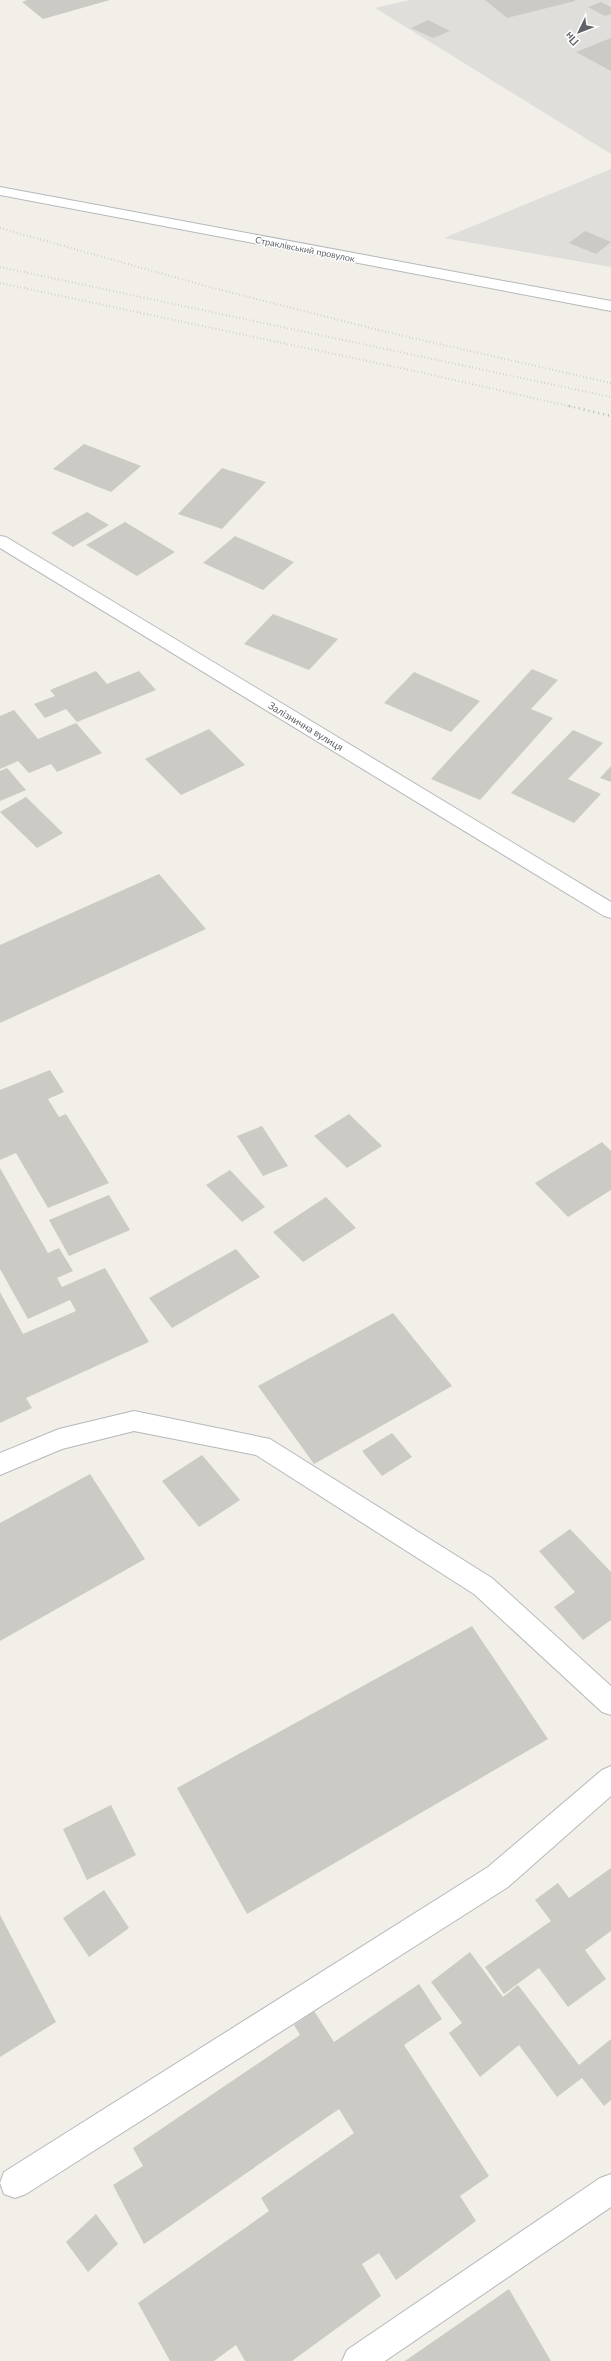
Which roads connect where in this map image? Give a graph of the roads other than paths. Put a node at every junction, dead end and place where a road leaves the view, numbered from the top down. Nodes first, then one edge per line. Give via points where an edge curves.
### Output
1 (0, 191) edge
2 (611, 306) edge
3 (0, 541) edge
4 (611, 911) edge
5 (0, 1464) edge
6 (611, 1704) edge
7 (611, 1779) edge
8 (15, 2183) dead end
9 (611, 2189) edge
10 (358, 2361) edge

1 - 2 street, Страклівський провулок
3 - 4 street, Залізнична вулиця
5 - 6 street via 59,1439 134,1421 261,1446 483,1586
7 - 8 street via 498,1877
9 - 10 street

